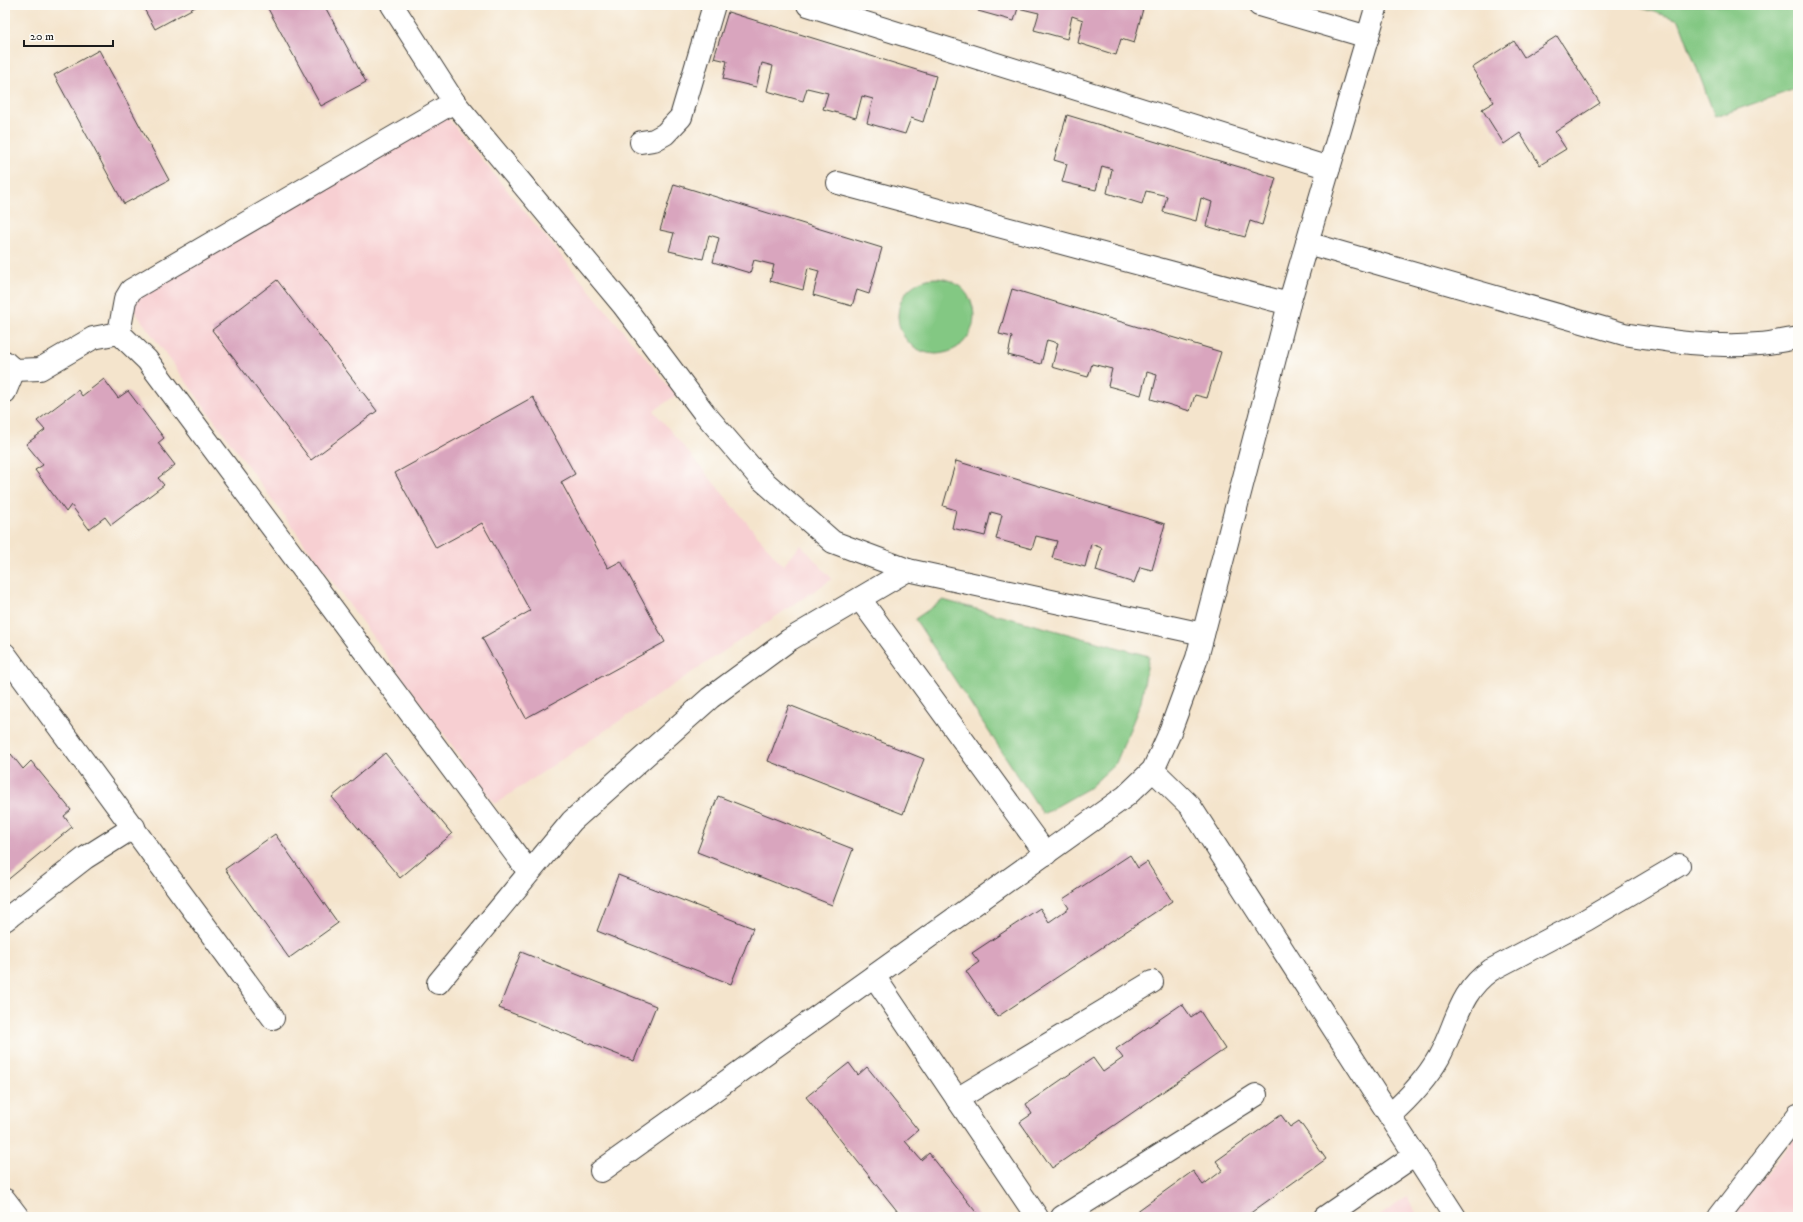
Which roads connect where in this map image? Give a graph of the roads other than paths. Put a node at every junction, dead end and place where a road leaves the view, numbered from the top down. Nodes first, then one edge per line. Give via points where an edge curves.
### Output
1 (392, 5) edge
2 (714, 5) edge
3 (808, 5) edge
4 (1259, 5) edge
5 (1377, 5) edge
6 (1368, 37) junction
7 (454, 102) junction
8 (641, 142) dead end
9 (1329, 168) junction
10 (838, 183) dead end
11 (1307, 243) junction
12 (1289, 304) junction
13 (119, 333) junction
14 (1798, 338) edge
15 (10, 366) edge
16 (5, 392) edge
17 (908, 570) junction
18 (860, 599) junction
19 (1203, 634) junction
20 (5, 654) edge
21 (1153, 770) junction
22 (134, 827) junction
23 (1046, 854) junction
24 (1679, 865) dead end
25 (529, 872) junction
26 (5, 920) edge
27 (874, 976) junction
28 (1152, 982) dead end
29 (438, 983) dead end
30 (273, 1018) dead end
31 (1256, 1095) dead end
32 (957, 1099) junction
33 (1390, 1115) junction
34 (1798, 1115) edge
35 (1415, 1155) junction
36 (601, 1171) dead end
37 (5, 1200) edge
38 (18, 1217) edge
39 (1036, 1217) edge
40 (1062, 1217) edge
41 (1325, 1217) edge
42 (1455, 1217) edge
43 (1719, 1217) edge

1 - 7 street
2 - 8 street via 681,117 665,134 654,140
3 - 9 street
4 - 6 street
5 - 6 street
6 - 9 street
7 - 13 street via 131,290 125,300
7 - 17 street via 623,305 705,414 760,478 833,542
9 - 11 street
10 - 12 street
11 - 12 street
11 - 14 street via 1624,334 1710,345 1758,344
12 - 19 street
13 - 15 street via 93,338 40,369
13 - 25 street via 147,360
15 - 16 street
17 - 18 street
17 - 19 street
18 - 23 street
18 - 25 street via 789,640 710,698 572,821
19 - 21 street via 1171,730
20 - 22 street
21 - 23 street via 1126,796
21 - 33 street via 1190,806
22 - 26 street via 85,858
22 - 30 street
23 - 27 street
24 - 33 street via 1586,920 1480,977 1464,998 1439,1057 1425,1078
25 - 29 street
27 - 32 street
27 - 36 street
28 - 32 street
31 - 40 street
32 - 39 street
33 - 35 street
34 - 43 street
35 - 41 street
35 - 42 street
37 - 38 street

